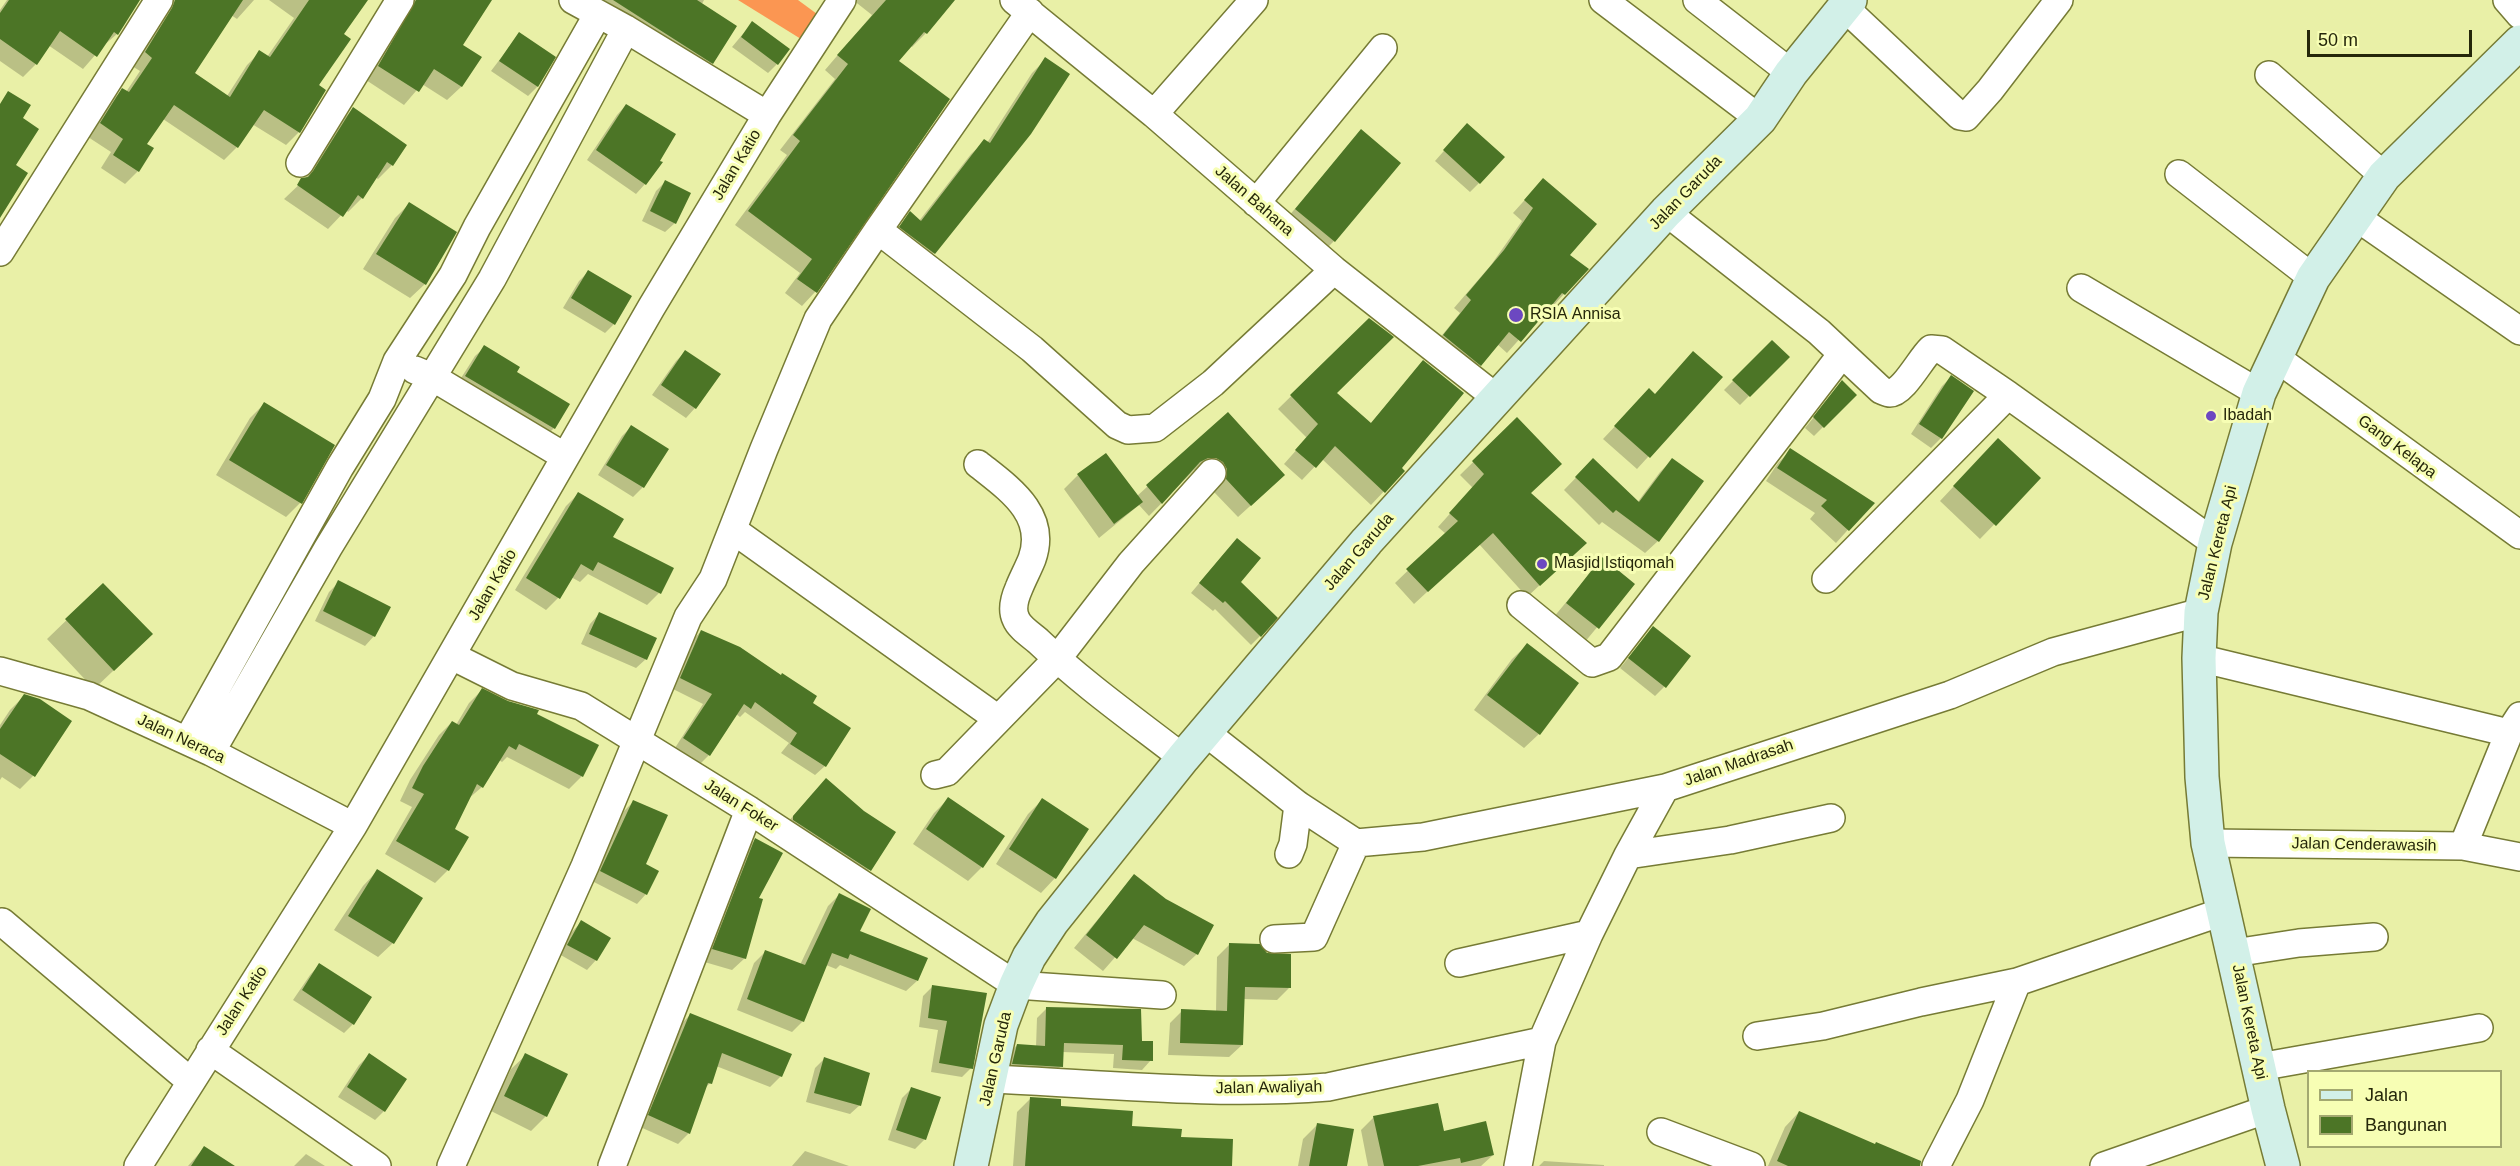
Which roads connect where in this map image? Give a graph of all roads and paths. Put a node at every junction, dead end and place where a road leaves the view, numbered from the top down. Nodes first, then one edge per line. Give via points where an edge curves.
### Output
1 (159, 0) edge
2 (400, 0) edge
3 (573, 0) edge
4 (842, 0) edge
5 (1254, 0) edge
6 (1603, 0) edge
7 (1697, 0) edge
8 (2059, 0) edge
9 (2507, 0) edge
10 (1847, 4) edge
11 (1022, 6) edge
12 (598, 14) junction
13 (2520, 15) edge
14 (626, 29) junction
15 (2520, 42) edge
16 (1383, 48) dead end
17 (1791, 73) junction
18 (2269, 75) dead end
19 (1154, 114) junction
20 (767, 115) junction
21 (1760, 119) junction
22 (300, 163) dead end
23 (2179, 174) dead end
24 (2384, 176) junction
25 (501, 185) junction
26 (534, 199) junction
27 (1256, 203) junction
28 (1666, 212) junction
29 (2356, 217) junction
30 (878, 230) junction
31 (0, 252) edge
32 (1334, 270) junction
33 (2313, 278) junction
34 (2081, 288) dead end
35 (2520, 331) edge
36 (1842, 354) junction
37 (2275, 357) junction
38 (397, 361) junction
39 (432, 377) junction
40 (2259, 393) junction
41 (2008, 395) junction
42 (1498, 399) junction
43 (564, 456) junction
44 (978, 464) dead end
45 (1212, 473) dead end
46 (732, 530) junction
47 (2520, 536) edge
48 (2215, 543) junction
49 (278, 577) junction
50 (1826, 579) dead end
51 (302, 592) junction
52 (1521, 605) dead end
53 (2201, 612) junction
54 (452, 656) junction
55 (2199, 658) junction
56 (1057, 659) junction
57 (0, 671) edge
58 (998, 719) junction
59 (2514, 725) edge
60 (1205, 732) junction
61 (636, 741) junction
62 (199, 746) junction
63 (1183, 759) junction
64 (934, 775) dead end
65 (1665, 788) junction
66 (1298, 806) junction
67 (749, 810) junction
68 (1831, 818) dead end
69 (353, 826) junction
70 (1356, 843) junction
71 (2208, 843) junction
72 (2463, 846) junction
73 (1289, 854) dead end
74 (1628, 855) junction
75 (2520, 857) edge
76 (2225, 911) junction
77 (2, 922) dead end
78 (1589, 934) junction
79 (2374, 937) dead end
80 (1274, 939) dead end
81 (2234, 953) junction
82 (1459, 963) dead end
83 (2017, 982) junction
84 (1016, 985) junction
85 (1162, 995) dead end
86 (2479, 1028) dead end
87 (1757, 1036) dead end
88 (1542, 1041) junction
89 (210, 1050) junction
90 (2259, 1067) junction
91 (992, 1079) junction
92 (190, 1081) junction
93 (2268, 1109) junction
94 (1661, 1132) dead end
95 (138, 1166) edge
96 (377, 1166) edge
97 (451, 1166) edge
98 (612, 1166) edge
99 (971, 1166) edge
100 (1518, 1166) edge
101 (1751, 1166) edge
102 (1936, 1166) edge
103 (2104, 1166) edge
104 (2283, 1166) edge

1 - 31 street
2 - 22 street
3 - 12 street
4 - 20 street, Jalan Katio
5 - 19 street
6 - 21 street
7 - 17 street
8 - 10 street via 1966,117 1960,116
9 - 13 street
10 - 17 street, Jalan Garuda
11 - 19 street, Jalan Bahana
11 - 30 street
12 - 14 street
12 - 25 street
14 - 20 street
14 - 26 street
15 - 24 street, Jalan Kereta Api
16 - 27 street
17 - 21 street, Jalan Garuda
18 - 24 street
19 - 27 street, Jalan Bahana
20 - 43 street, Jalan Katio
21 - 28 street, Jalan Garuda
23 - 33 street
24 - 29 street, Jalan Kereta Api
25 - 26 street
25 - 38 street via 453,275
26 - 39 street via 492,279
27 - 32 street, Jalan Bahana
28 - 36 street
28 - 42 street, Jalan Garuda
29 - 33 street, Jalan Kereta Api
29 - 35 street
30 - 32 street via 1032,349 1117,425 1128,430 1155,428 1213,383
30 - 46 street via 818,319
32 - 42 street, Jalan Bahana
33 - 37 street, Jalan Kereta Api
34 - 40 street
36 - 41 street via 1881,390 1890,393 1899,390 1931,349 1942,350
36 - 52 street via 1609,657 1592,663
37 - 40 street, Jalan Kereta Api
37 - 47 street, Gang Kelapa
38 - 39 street
38 - 49 street via 382,399
39 - 43 street
39 - 51 street
40 - 48 street, Jalan Kereta Api
41 - 48 street
41 - 50 street
42 - 60 street, Jalan Garuda via 1367,541
43 - 54 street, Jalan Katio
44 - 56 street via 1016,494 1032,520 1032,557 1013,611 1016,621
45 - 56 street via 1131,563
46 - 58 street
46 - 61 street via 713,579 688,617
48 - 53 street, Jalan Kereta Api
49 - 51 street
49 - 62 street
51 - 62 street
53 - 55 street, Jalan Kereta Api
53 - 65 street, Jalan Madrasah via 2053,652 1950,695
54 - 61 street, Jalan Foker via 512,686 581,706
54 - 69 street, Jalan Katio
55 - 59 street
55 - 71 street, Jalan Kereta Api
56 - 58 street
56 - 63 street
57 - 62 street, Jalan Neraca via 89,696
58 - 64 street via 947,772
59 - 72 street
60 - 63 street, Jalan Garuda
60 - 66 street
61 - 67 street, Jalan Foker
61 - 97 street via 530,993
62 - 69 street, Jalan Neraca
63 - 84 street, Jalan Garuda via 1052,922
65 - 70 street via 1424,837
65 - 74 street, Jalan Madrasah
66 - 70 street
66 - 73 street
67 - 84 street, Jalan Foker
67 - 98 street
68 - 74 street via 1730,840
69 - 89 street, Jalan Katio
70 - 80 street via 1314,937
71 - 72 street, Jalan Cenderawasih
71 - 76 street, Jalan Kereta Api
72 - 75 street, Jalan Cenderawasih
74 - 78 street, Jalan Madrasah
76 - 81 street, Jalan Kereta Api
76 - 83 street
77 - 92 street
78 - 82 street
78 - 88 street, Jalan Madrasah
79 - 81 street
81 - 90 street, Jalan Kereta Api
83 - 87 street via 1823,1026
83 - 102 street via 1970,1100
84 - 85 street
84 - 91 street, Jalan Garuda via 1001,1025
86 - 90 street
88 - 91 street, Jalan Awaliyah via 1328,1087 1294,1090
88 - 100 street, Jalan Madrasah
89 - 92 street, Jalan Katio
89 - 96 street
90 - 93 street, Jalan Kereta Api
91 - 99 street, Jalan Garuda
92 - 95 street, Jalan Katio
93 - 103 street
93 - 104 street, Jalan Kereta Api
94 - 101 street

